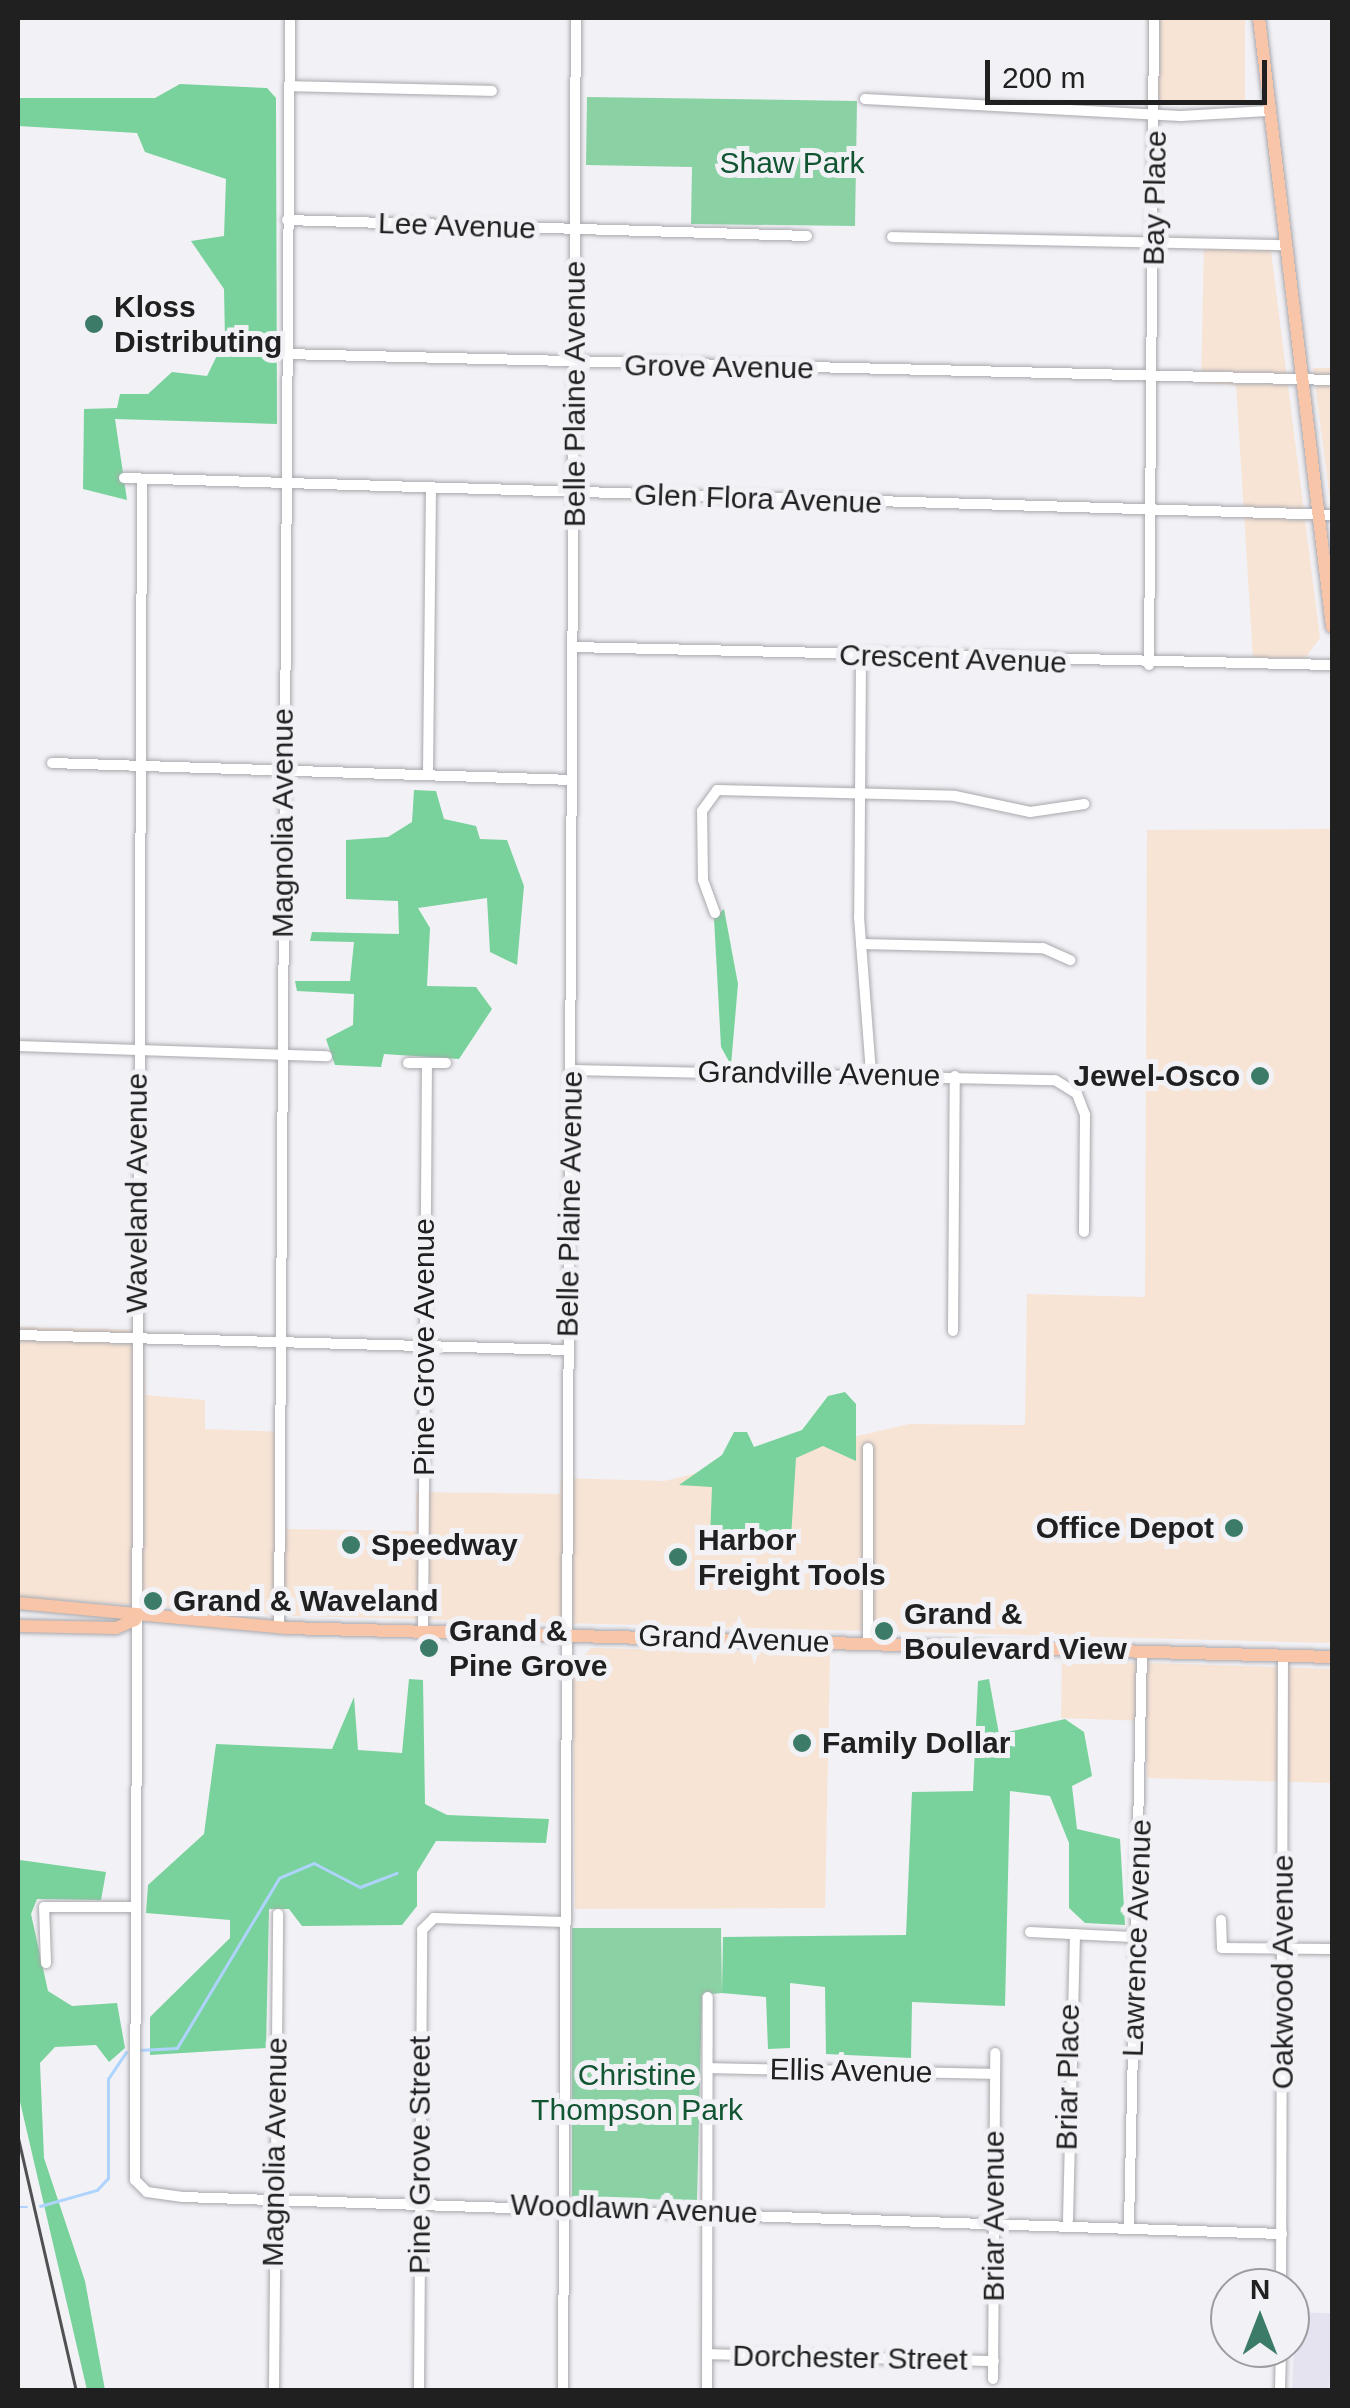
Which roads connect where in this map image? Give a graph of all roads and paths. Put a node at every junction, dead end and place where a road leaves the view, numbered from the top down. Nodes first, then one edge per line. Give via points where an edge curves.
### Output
1 (290, 18) edge
2 (576, 18) edge
3 (1154, 18) edge
4 (1259, 18) edge
5 (289, 86) junction
6 (492, 91) dead end
7 (864, 99) dead end
8 (1267, 111) junction
9 (1156, 114) junction
10 (287, 220) junction
11 (576, 230) junction
12 (807, 236) dead end
13 (892, 238) dead end
14 (1154, 245) junction
15 (1282, 245) junction
16 (285, 354) junction
17 (575, 364) junction
18 (1153, 379) junction
19 (1300, 380) junction
20 (1332, 380) edge
21 (124, 478) dead end
22 (142, 479) junction
23 (286, 484) junction
24 (430, 488) junction
25 (574, 492) junction
26 (1152, 513) junction
27 (1325, 514) edge
28 (1332, 628) edge
29 (573, 648) junction
30 (860, 656) junction
31 (1149, 665) junction
32 (1332, 665) edge
33 (52, 762) dead end
34 (140, 766) junction
35 (284, 769) junction
36 (428, 772) junction
37 (572, 780) junction
38 (860, 793) junction
39 (1084, 804) dead end
40 (715, 913) dead end
41 (861, 944) junction
42 (1070, 960) dead end
43 (18, 1046) edge
44 (138, 1052) junction
45 (282, 1055) junction
46 (327, 1056) dead end
47 (408, 1063) dead end
48 (427, 1063) junction
49 (446, 1063) dead end
50 (571, 1070) junction
51 (870, 1074) junction
52 (954, 1076) junction
53 (1084, 1232) dead end
54 (953, 1331) dead end
55 (18, 1334) edge
56 (136, 1338) junction
57 (281, 1342) junction
58 (424, 1346) junction
59 (568, 1350) junction
60 (868, 1448) dead end
61 (18, 1603) edge
62 (135, 1620) junction
63 (18, 1626) edge
64 (279, 1628) junction
65 (423, 1632) junction
66 (566, 1635) junction
67 (868, 1643) junction
68 (1142, 1651) junction
69 (1283, 1656) junction
70 (1332, 1657) edge
71 (134, 1907) junction
72 (278, 1914) dead end
73 (1221, 1920) dead end
74 (565, 1922) junction
75 (1030, 1932) dead end
76 (1076, 1934) junction
77 (1132, 1937) junction
78 (1284, 1949) junction
79 (1332, 1950) edge
80 (46, 1963) dead end
81 (708, 1997) dead end
82 (995, 2053) dead end
83 (708, 2068) junction
84 (995, 2074) junction
85 (140, 2187) joint
86 (275, 2200) junction
87 (420, 2203) junction
88 (564, 2207) junction
89 (707, 2211) junction
90 (994, 2220) junction
91 (1068, 2220) junction
92 (1129, 2225) junction
93 (1282, 2234) junction
94 (1282, 2268) edge
95 (707, 2354) junction
96 (994, 2361) junction
97 (994, 2380) dead end
98 (274, 2390) edge
99 (420, 2390) edge
100 (563, 2390) edge
101 (707, 2390) edge

1 - 5 street, Magnolia Avenue
2 - 11 street, Belle Plaine Avenue
3 - 9 street, Bay Place
4 - 8 main road
5 - 6 street
5 - 10 street, Magnolia Avenue
7 - 9 street
8 - 9 street
8 - 15 main road
9 - 14 street, Bay Place
10 - 11 street, Lee Avenue
10 - 16 street, Magnolia Avenue
11 - 12 street, Lee Avenue
11 - 17 street, Belle Plaine Avenue
13 - 14 street
14 - 15 street
14 - 18 street, Bay Place
15 - 19 main road
16 - 17 street, Grove Avenue
16 - 23 street, Magnolia Avenue
17 - 18 street, Grove Avenue
17 - 25 street, Belle Plaine Avenue
18 - 19 street, Grove Avenue
18 - 26 street, Bay Place
19 - 20 street, Grove Avenue
19 - 27 main road
21 - 22 street, Glen Flora Avenue
22 - 23 street, Glen Flora Avenue
22 - 34 street, Waveland Avenue
23 - 24 street, Glen Flora Avenue
23 - 35 street, Magnolia Avenue
24 - 25 street, Glen Flora Avenue
24 - 36 street
25 - 26 street, Glen Flora Avenue
25 - 29 street, Belle Plaine Avenue
26 - 27 street, Glen Flora Avenue
26 - 31 street
27 - 28 main road
29 - 30 street, Crescent Avenue
29 - 37 street, Belle Plaine Avenue
30 - 31 street, Crescent Avenue
30 - 38 street
31 - 32 street, Crescent Avenue
33 - 34 street
34 - 35 street
34 - 44 street, Waveland Avenue
35 - 36 street
35 - 45 street, Magnolia Avenue
36 - 37 street
37 - 50 street, Belle Plaine Avenue
38 - 39 street via 956,796 1008,812
38 - 40 street via 709,795 702,868
38 - 41 street
41 - 42 street via 1043,948
41 - 51 street
43 - 44 street
44 - 45 street
44 - 56 street, Waveland Avenue
45 - 46 street
45 - 57 street, Magnolia Avenue
47 - 48 street
48 - 49 street
48 - 58 street, Pine Grove Avenue
50 - 51 street, Grandville Avenue
50 - 59 street, Belle Plaine Avenue
51 - 52 street, Grandville Avenue
52 - 53 street, Grandville Avenue via 1066,1084 1085,1115
52 - 54 street
55 - 56 street
56 - 57 street
56 - 62 street, Waveland Avenue
57 - 58 street
57 - 64 street, Magnolia Avenue
58 - 59 street
58 - 65 street, Pine Grove Avenue
59 - 66 street, Belle Plaine Avenue
60 - 67 street
61 - 62 main road, Grand Avenue via 112,1610
62 - 63 main road, Grand Avenue via 116,1628
62 - 64 main road, Grand Avenue
62 - 71 street, Waveland Avenue
64 - 65 main road, Grand Avenue
65 - 66 main road, Grand Avenue
66 - 67 main road, Grand Avenue
66 - 74 street, Belle Plaine Avenue
67 - 68 main road, Grand Avenue
68 - 69 main road, Grand Avenue
68 - 77 street, Lawrence Avenue
69 - 70 main road, Grand Avenue
69 - 78 street, Oakwood Avenue
71 - 80 street via 44,1907
71 - 85 street, Waveland Avenue via 133,2172
72 - 86 street, Magnolia Avenue
73 - 78 street via 1222,1948
74 - 87 street, Pine Grove Street via 428,1921
74 - 88 street, Belle Plaine Avenue
75 - 76 street
76 - 77 street
76 - 91 street, Briar Place
77 - 92 street, Lawrence Avenue
78 - 79 street
78 - 93 street, Oakwood Avenue
81 - 83 street
82 - 84 street, Briar Avenue
83 - 84 street, Ellis Avenue
83 - 89 street
84 - 90 street, Briar Avenue
85 - 86 street, Woodlawn Avenue
86 - 87 street, Woodlawn Avenue
86 - 98 street, Magnolia Avenue
87 - 88 street, Woodlawn Avenue
87 - 99 street, Pine Grove Street
88 - 89 street, Woodlawn Avenue
88 - 100 street, Belle Plaine Avenue
89 - 90 street, Woodlawn Avenue
89 - 95 street
90 - 91 street, Woodlawn Avenue
90 - 96 street, Briar Avenue
91 - 92 street, Woodlawn Avenue
92 - 93 street, Woodlawn Avenue
93 - 94 street, Oakwood Avenue
95 - 96 street, Dorchester Street
95 - 101 street
96 - 97 street, Briar Avenue

